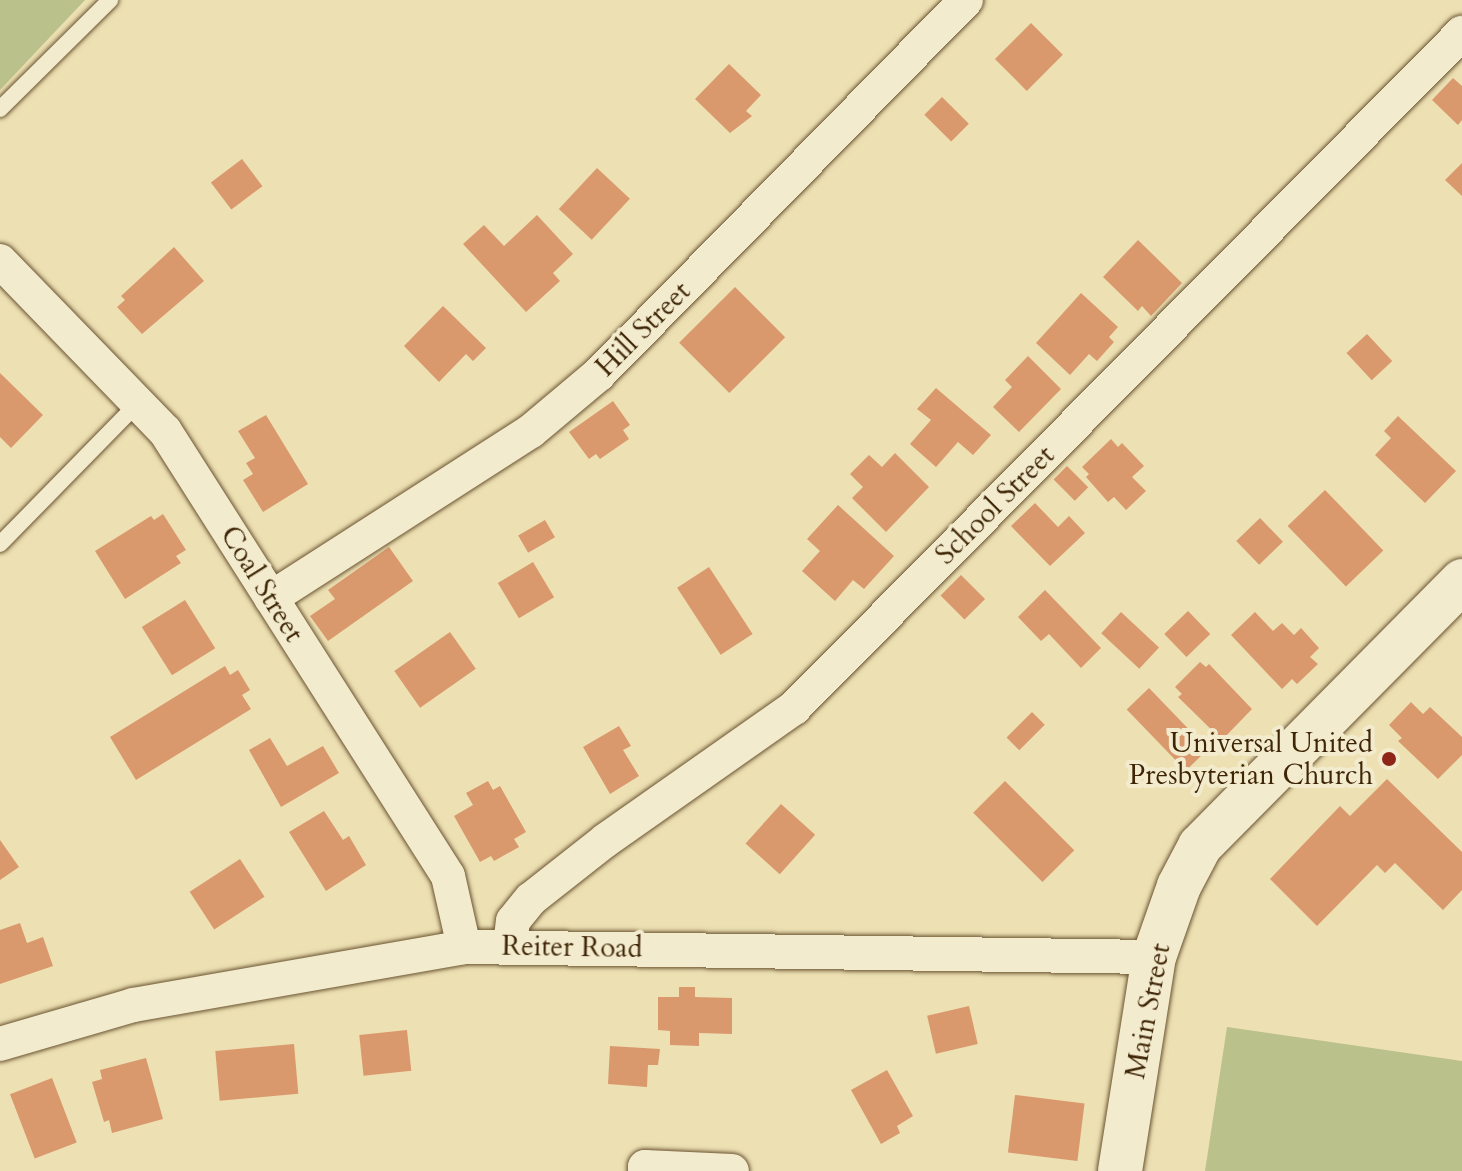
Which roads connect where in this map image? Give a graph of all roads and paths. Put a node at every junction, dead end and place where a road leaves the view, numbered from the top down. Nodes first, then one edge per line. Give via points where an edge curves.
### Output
1 (110, 0) edge
2 (966, 0) edge
3 (1462, 33) edge
4 (0, 109) edge
5 (0, 261) edge
6 (138, 403) junction
7 (0, 544) edge
8 (1462, 582) edge
9 (271, 598) junction
10 (510, 945) junction
11 (464, 947) junction
12 (1154, 957) junction
13 (0, 1044) edge
14 (645, 1169) edge
15 (732, 1171) edge
16 (1120, 1171) edge

1 - 4 lane
2 - 9 street, Hill Street via 599,374 531,431
3 - 10 street, School Street via 794,708 531,899 513,921
5 - 6 street, Coal Street
6 - 7 lane
6 - 9 street, Coal Street via 165,431
8 - 12 street, Main Street via 1200,846 1179,886
9 - 11 street, Coal Street via 448,876
10 - 11 street, Reiter Road
10 - 12 street, Reiter Road
11 - 13 street, Reiter Road via 133,1005
12 - 16 street, Main Street
14 - 15 street

